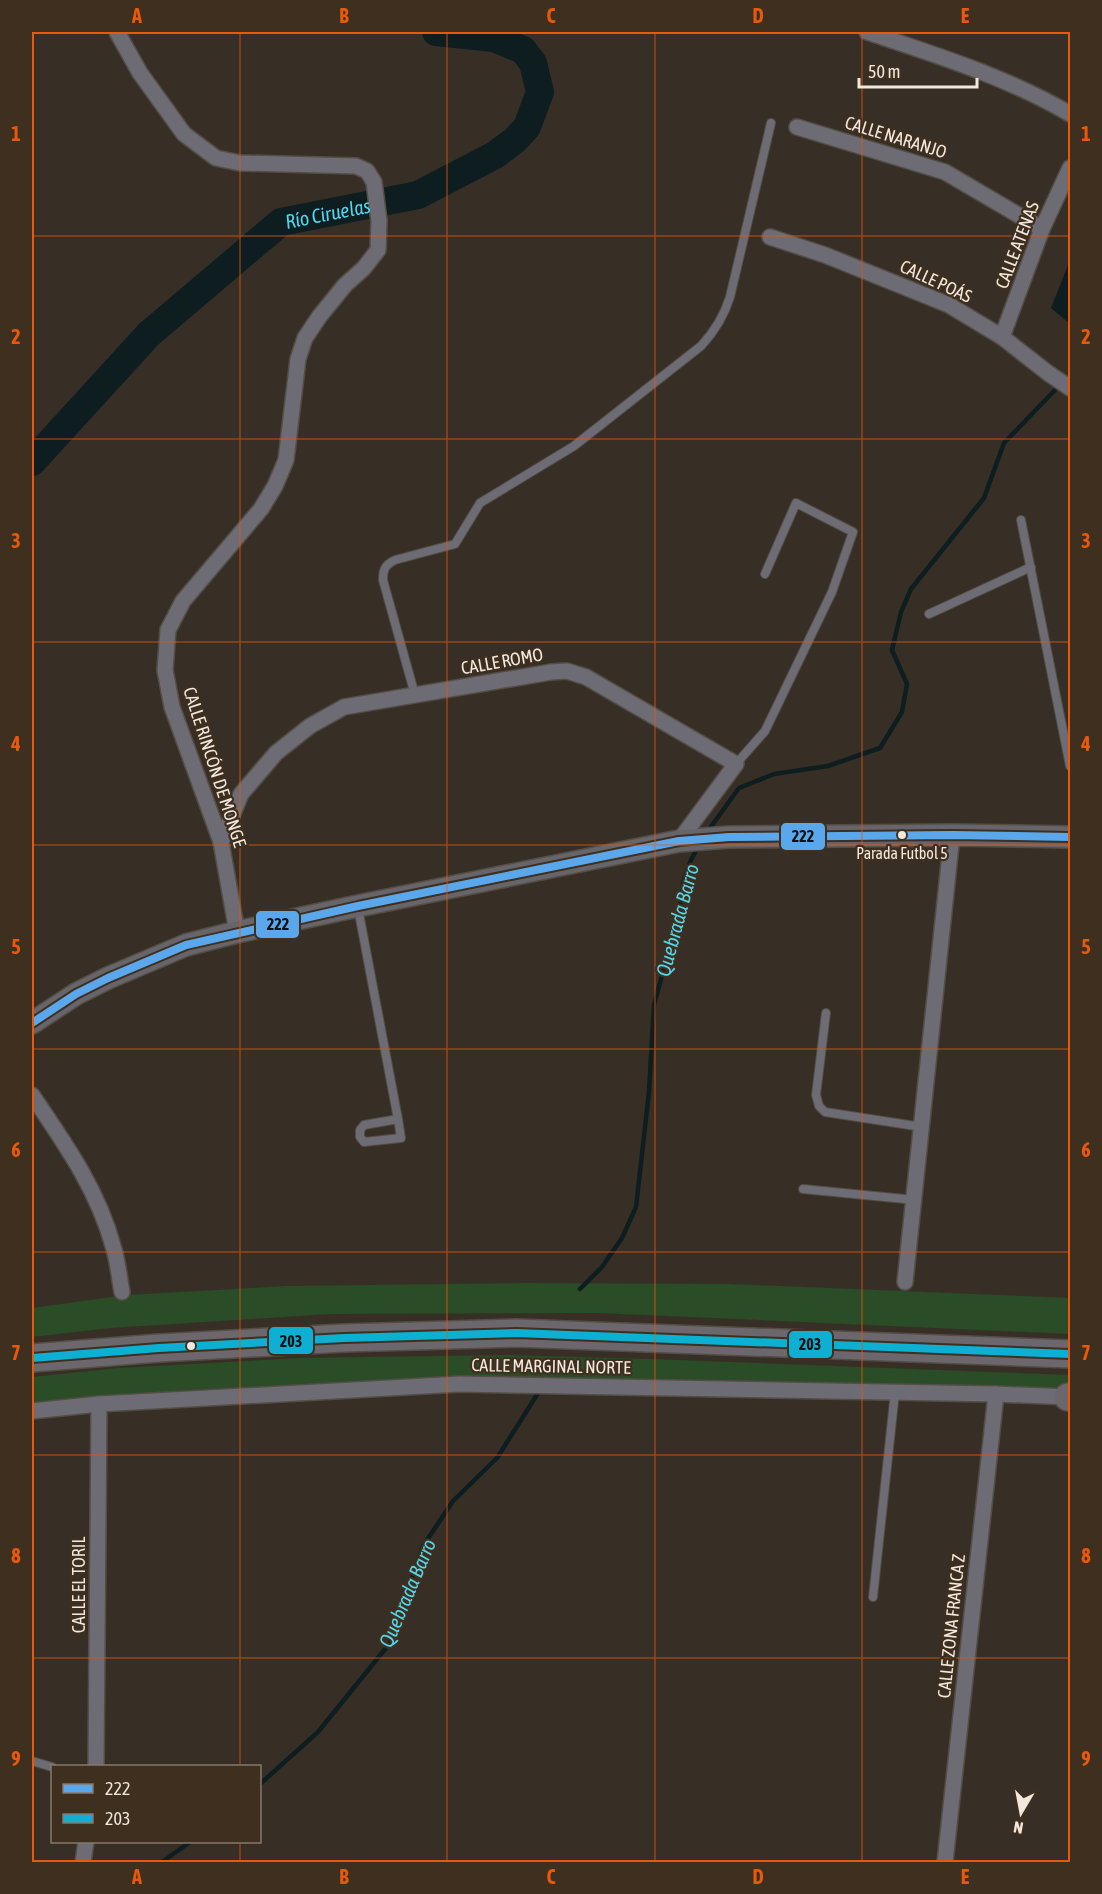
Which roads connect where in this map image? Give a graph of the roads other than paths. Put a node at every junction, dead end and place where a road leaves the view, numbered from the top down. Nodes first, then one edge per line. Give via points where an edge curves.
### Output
1 (117, 32) edge
2 (867, 32) edge
3 (1071, 114) edge
4 (771, 123) dead end
5 (797, 127) dead end
6 (1071, 168) edge
7 (1042, 229) junction
8 (770, 237) dead end
9 (1002, 337) junction
10 (1071, 388) edge
11 (1021, 520) dead end
12 (1031, 567) junction
13 (765, 573) dead end
14 (929, 615) dead end
15 (415, 695) junction
16 (736, 765) junction
17 (1071, 766) edge
18 (952, 835) junction
19 (1071, 837) edge
20 (685, 841) junction
21 (221, 842) junction
22 (358, 906) junction
23 (237, 932) junction
24 (826, 1013) dead end
25 (32, 1023) edge
26 (32, 1095) edge
27 (398, 1119) junction
28 (922, 1127) junction
29 (803, 1189) dead end
30 (915, 1200) junction
31 (905, 1282) dead end
32 (122, 1292) dead end
33 (1071, 1354) edge
34 (32, 1358) edge
35 (895, 1392) junction
36 (996, 1394) junction
37 (1070, 1397) edge
38 (99, 1404) junction
39 (32, 1411) edge
40 (873, 1597) dead end
41 (32, 1761) edge
42 (96, 1765) edge
43 (51, 1767) edge
44 (86, 1843) edge
45 (83, 1863) edge
46 (945, 1863) edge

1 - 21 street, CALLE RINCÓN DE MONGE via 140,73 184,134 216,158 240,163 356,166 367,171 374,182 378,250 345,285 305,338 298,359 286,460 275,486 261,509 183,601 168,630 165,670 172,707
2 - 3 street via 963,65
4 - 15 lane via 730,297 713,332 574,446 480,503 455,544 386,564 383,580
5 - 7 street, CALLE NARANJO via 945,172
6 - 7 street, CALLE ATENAS
7 - 9 street, CALLE ATENAS
8 - 9 street, CALLE POÁS via 948,305
9 - 10 street, CALLE POÁS
11 - 12 lane
12 - 14 lane
12 - 17 lane
13 - 16 lane via 796,503 853,532 832,592 765,731
15 - 16 street, CALLE ROMO via 567,671 586,676
15 - 21 street, CALLE ROMO via 345,707 310,726 276,753 241,794
16 - 20 street
18 - 19 main road
18 - 20 main road via 729,837
18 - 28 street
20 - 22 main road
21 - 23 street, CALLE RINCÓN DE MONGE
22 - 23 main road
22 - 27 lane
23 - 25 main road via 140,962 76,994
24 - 28 lane via 816,1095 819,1106 825,1112
26 - 32 street via 73,1155 103,1213
27 - 27 lane via 364,1125 360,1137 372,1143 401,1138
28 - 30 street
29 - 30 lane
30 - 31 street
33 - 34 highway via 516,1333 159,1347
35 - 36 street, CALLE MARGINAL NORTE
35 - 38 street, CALLE MARGINAL NORTE via 460,1384
35 - 40 lane
36 - 37 street, CALLE MARGINAL NORTE
36 - 46 street, CALLE ZONA FRANCA Z
38 - 39 street, CALLE MARGINAL NORTE
38 - 42 street, CALLE EL TORIL
41 - 43 lane
44 - 45 street

